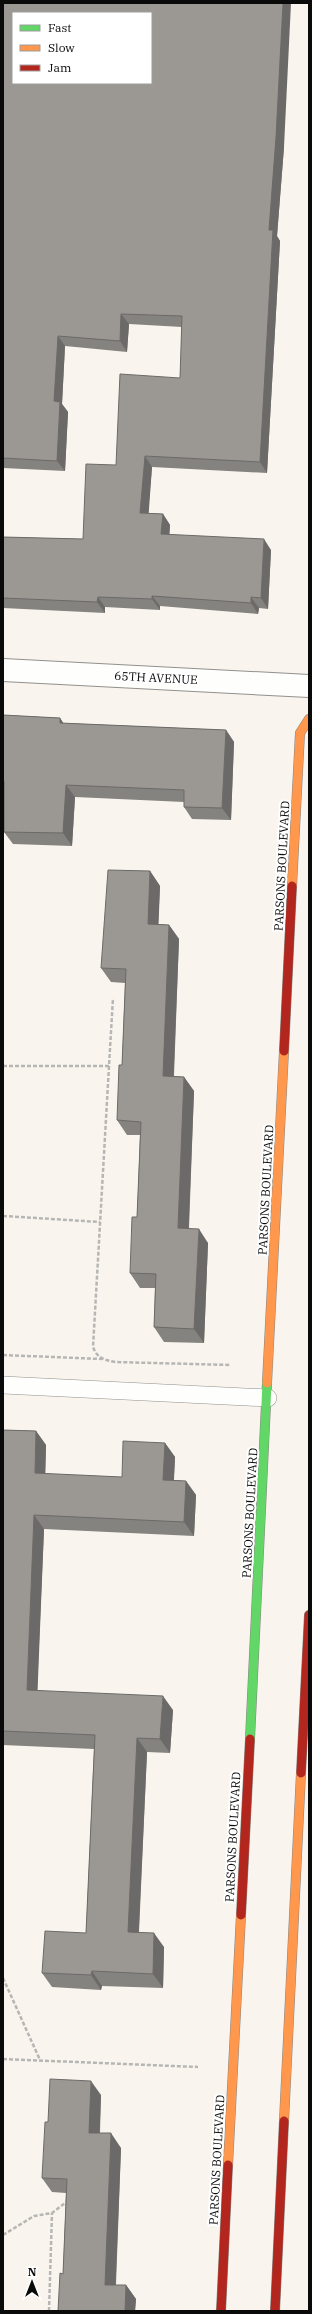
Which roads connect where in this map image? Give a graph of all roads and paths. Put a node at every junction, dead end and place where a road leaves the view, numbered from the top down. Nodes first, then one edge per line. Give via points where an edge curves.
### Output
1 (3, 670) edge
2 (309, 686) edge
3 (309, 719) edge
4 (113, 998) dead end
5 (3, 1066) edge
6 (109, 1066) junction
7 (3, 1216) edge
8 (100, 1222) junction
9 (3, 1355) edge
10 (103, 1360) junction
11 (231, 1365) dead end
12 (3, 1385) edge
13 (268, 1398) junction
14 (309, 1615) edge
15 (3, 1978) edge
16 (3, 2059) edge
17 (40, 2060) junction
18 (198, 2067) dead end
19 (70, 2199) edge
20 (52, 2213) junction
21 (3, 2235) edge
22 (49, 2311) edge
23 (221, 2311) edge
24 (275, 2311) edge

1 - 2 street, 65TH AVENUE
3 - 13 street, PARSONS BOULEVARD via 300,733
4 - 6 path
5 - 6 path
6 - 8 path
7 - 8 path
8 - 10 path via 94,1347 96,1354
9 - 10 path
10 - 11 path
12 - 13 lane
13 - 23 street, PARSONS BOULEVARD
14 - 24 street
15 - 17 path
16 - 17 path
17 - 18 path
19 - 20 path
20 - 21 path via 34,2216
20 - 22 path

